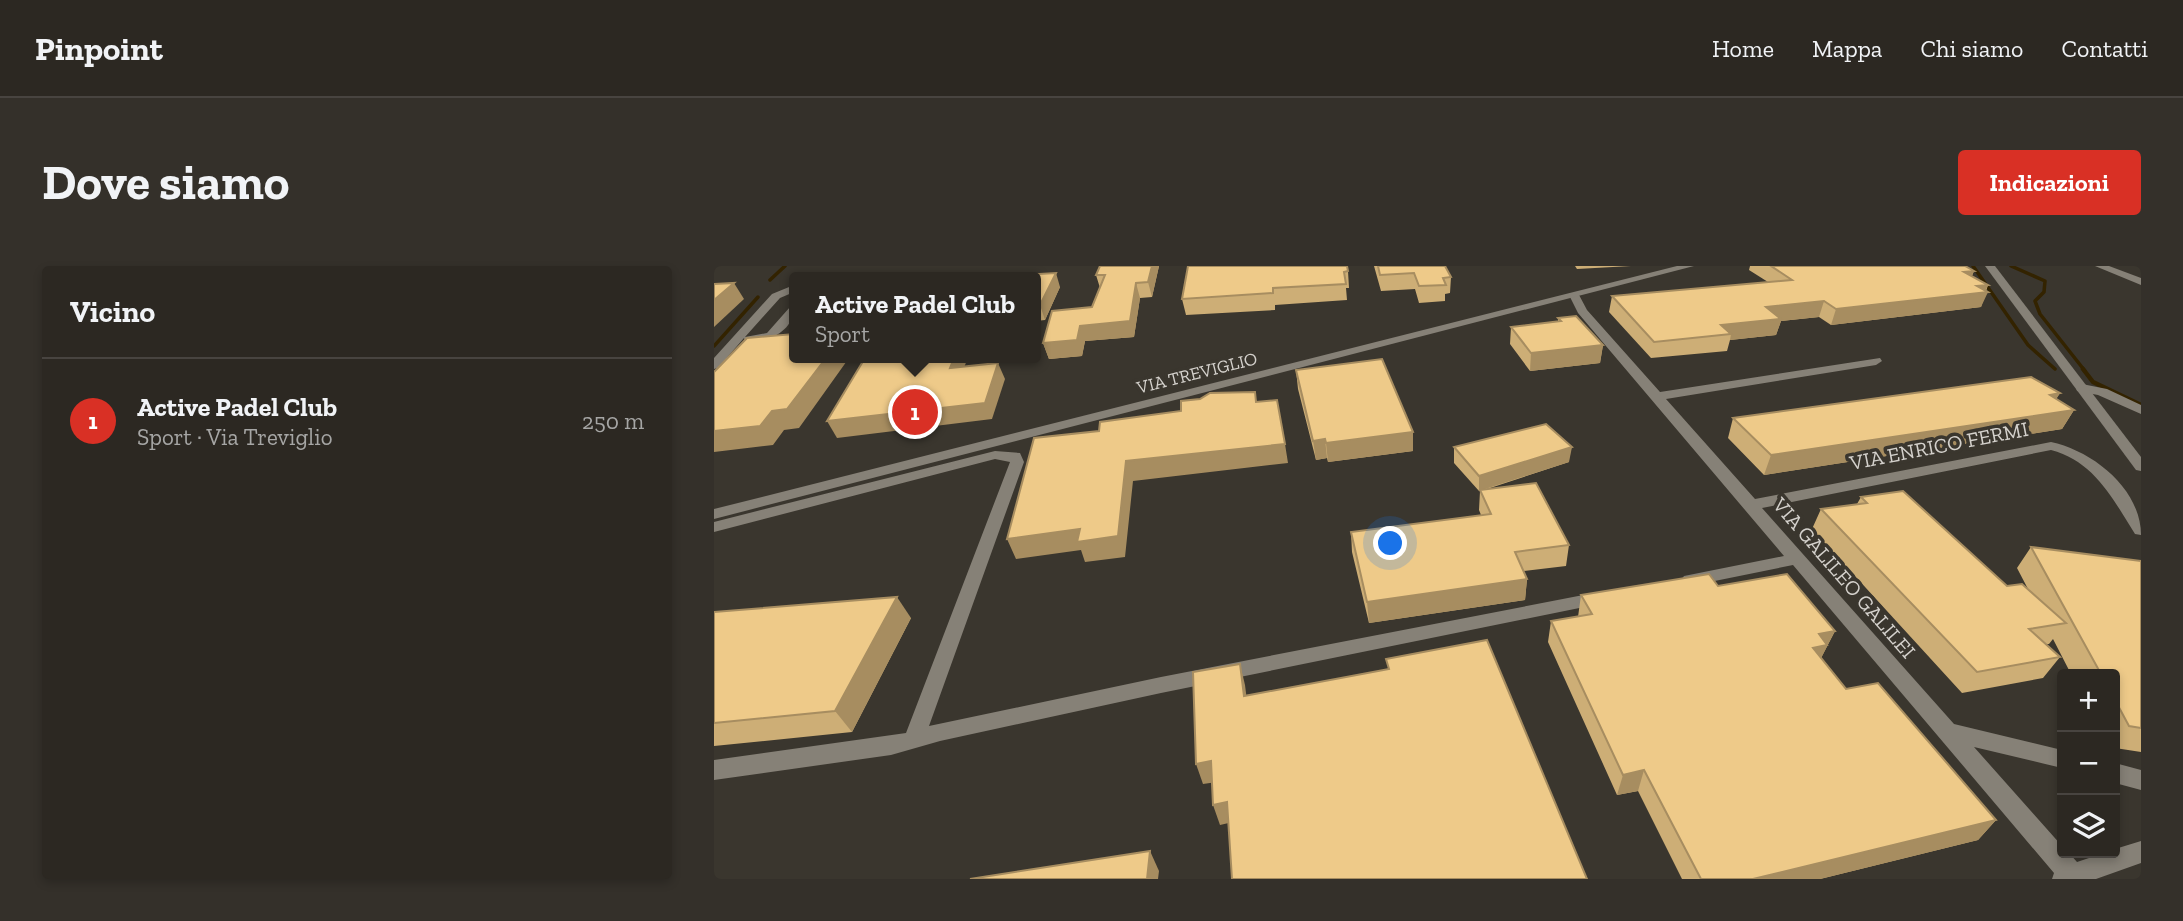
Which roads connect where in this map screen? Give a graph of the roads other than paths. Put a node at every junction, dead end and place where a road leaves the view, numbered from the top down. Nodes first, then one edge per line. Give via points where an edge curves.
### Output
1 (1689, 266) edge
2 (1990, 266) edge
3 (2100, 266) edge
4 (2141, 282) edge
5 (789, 290) edge
6 (1578, 303) junction
7 (789, 315) edge
8 (735, 342) junction
9 (1876, 361) dead end
10 (714, 365) edge
11 (2082, 388) junction
12 (1656, 397) junction
13 (2141, 410) edge
14 (2141, 467) edge
15 (1751, 505) junction
16 (714, 514) edge
17 (714, 527) edge
18 (2141, 530) edge
19 (1796, 559) junction
20 (1675, 583) edge
21 (1622, 593) edge
22 (1947, 731) junction
23 (914, 739) junction
24 (2057, 759) edge
25 (714, 770) edge
26 (2120, 774) edge
27 (2141, 780) edge
28 (2141, 852) edge
29 (2066, 877) edge

1 - 6 street, VIA TREVIGLIO
2 - 11 street
3 - 4 street
5 - 8 street via 776,296
6 - 12 street, VIA GALILEO GALILEI
6 - 16 street, VIA TREVIGLIO via 1554,300
7 - 8 street via 771,336
8 - 10 street
9 - 12 street
11 - 13 street
11 - 14 street
12 - 15 street, VIA GALILEO GALILEI
15 - 18 street, VIA ENRICO FERMI via 2051,446 2074,451 2099,469
15 - 19 street, VIA GALILEO GALILEI
17 - 23 street via 995,454 1014,456 1016,466
19 - 20 street
19 - 22 street, VIA GALILEO GALILEI
21 - 23 street
22 - 24 street
22 - 29 street, VIA GALILEO GALILEI
23 - 25 street
26 - 27 street
28 - 29 street

